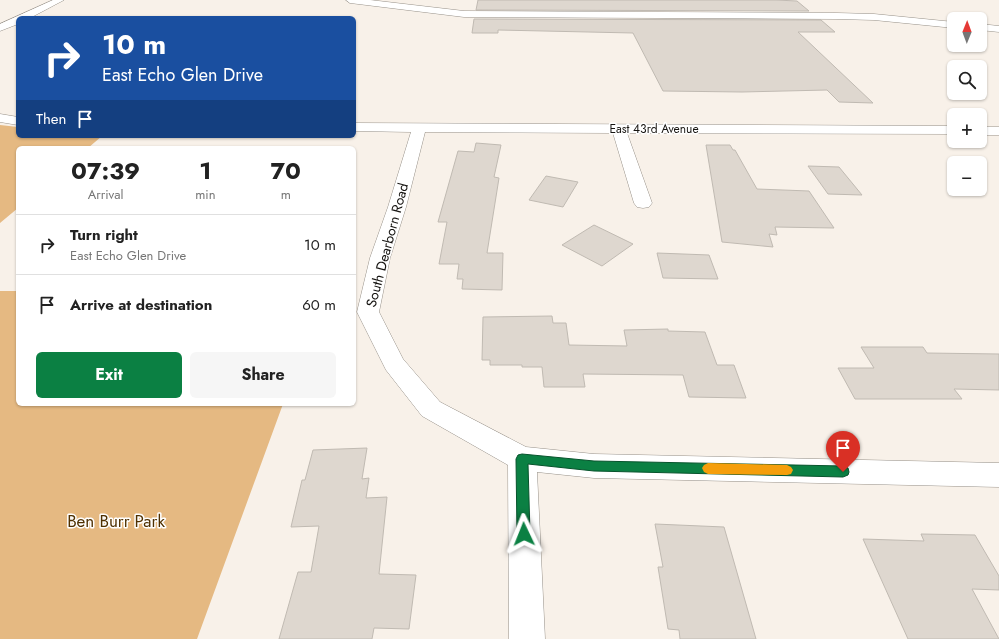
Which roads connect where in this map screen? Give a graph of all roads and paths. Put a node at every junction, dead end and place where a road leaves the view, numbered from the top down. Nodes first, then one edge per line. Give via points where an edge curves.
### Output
1 (60, 0) edge
2 (350, 0) edge
3 (433, 0) edge
4 (423, 10) junction
5 (26, 16) edge
6 (16, 21) edge
7 (947, 24) edge
8 (0, 28) edge
9 (987, 28) edge
10 (999, 29) edge
11 (0, 118) edge
12 (16, 121) edge
13 (356, 127) edge
14 (419, 127) junction
15 (619, 129) junction
16 (947, 130) edge
17 (987, 131) edge
18 (999, 131) edge
19 (643, 203) dead end
20 (522, 459) junction
21 (999, 475) edge
22 (527, 639) edge

1 - 5 street
2 - 4 street
3 - 4 street
4 - 7 street via 464,14 874,17
6 - 8 street
9 - 10 street
11 - 12 street
13 - 14 street, East 43rd Avenue
14 - 15 street, East 43rd Avenue
14 - 20 street, South Dearborn Road via 380,258 368,312 394,364 431,409
15 - 16 street, East 43rd Avenue
15 - 19 street
17 - 18 street
20 - 21 street via 594,466
20 - 22 street

